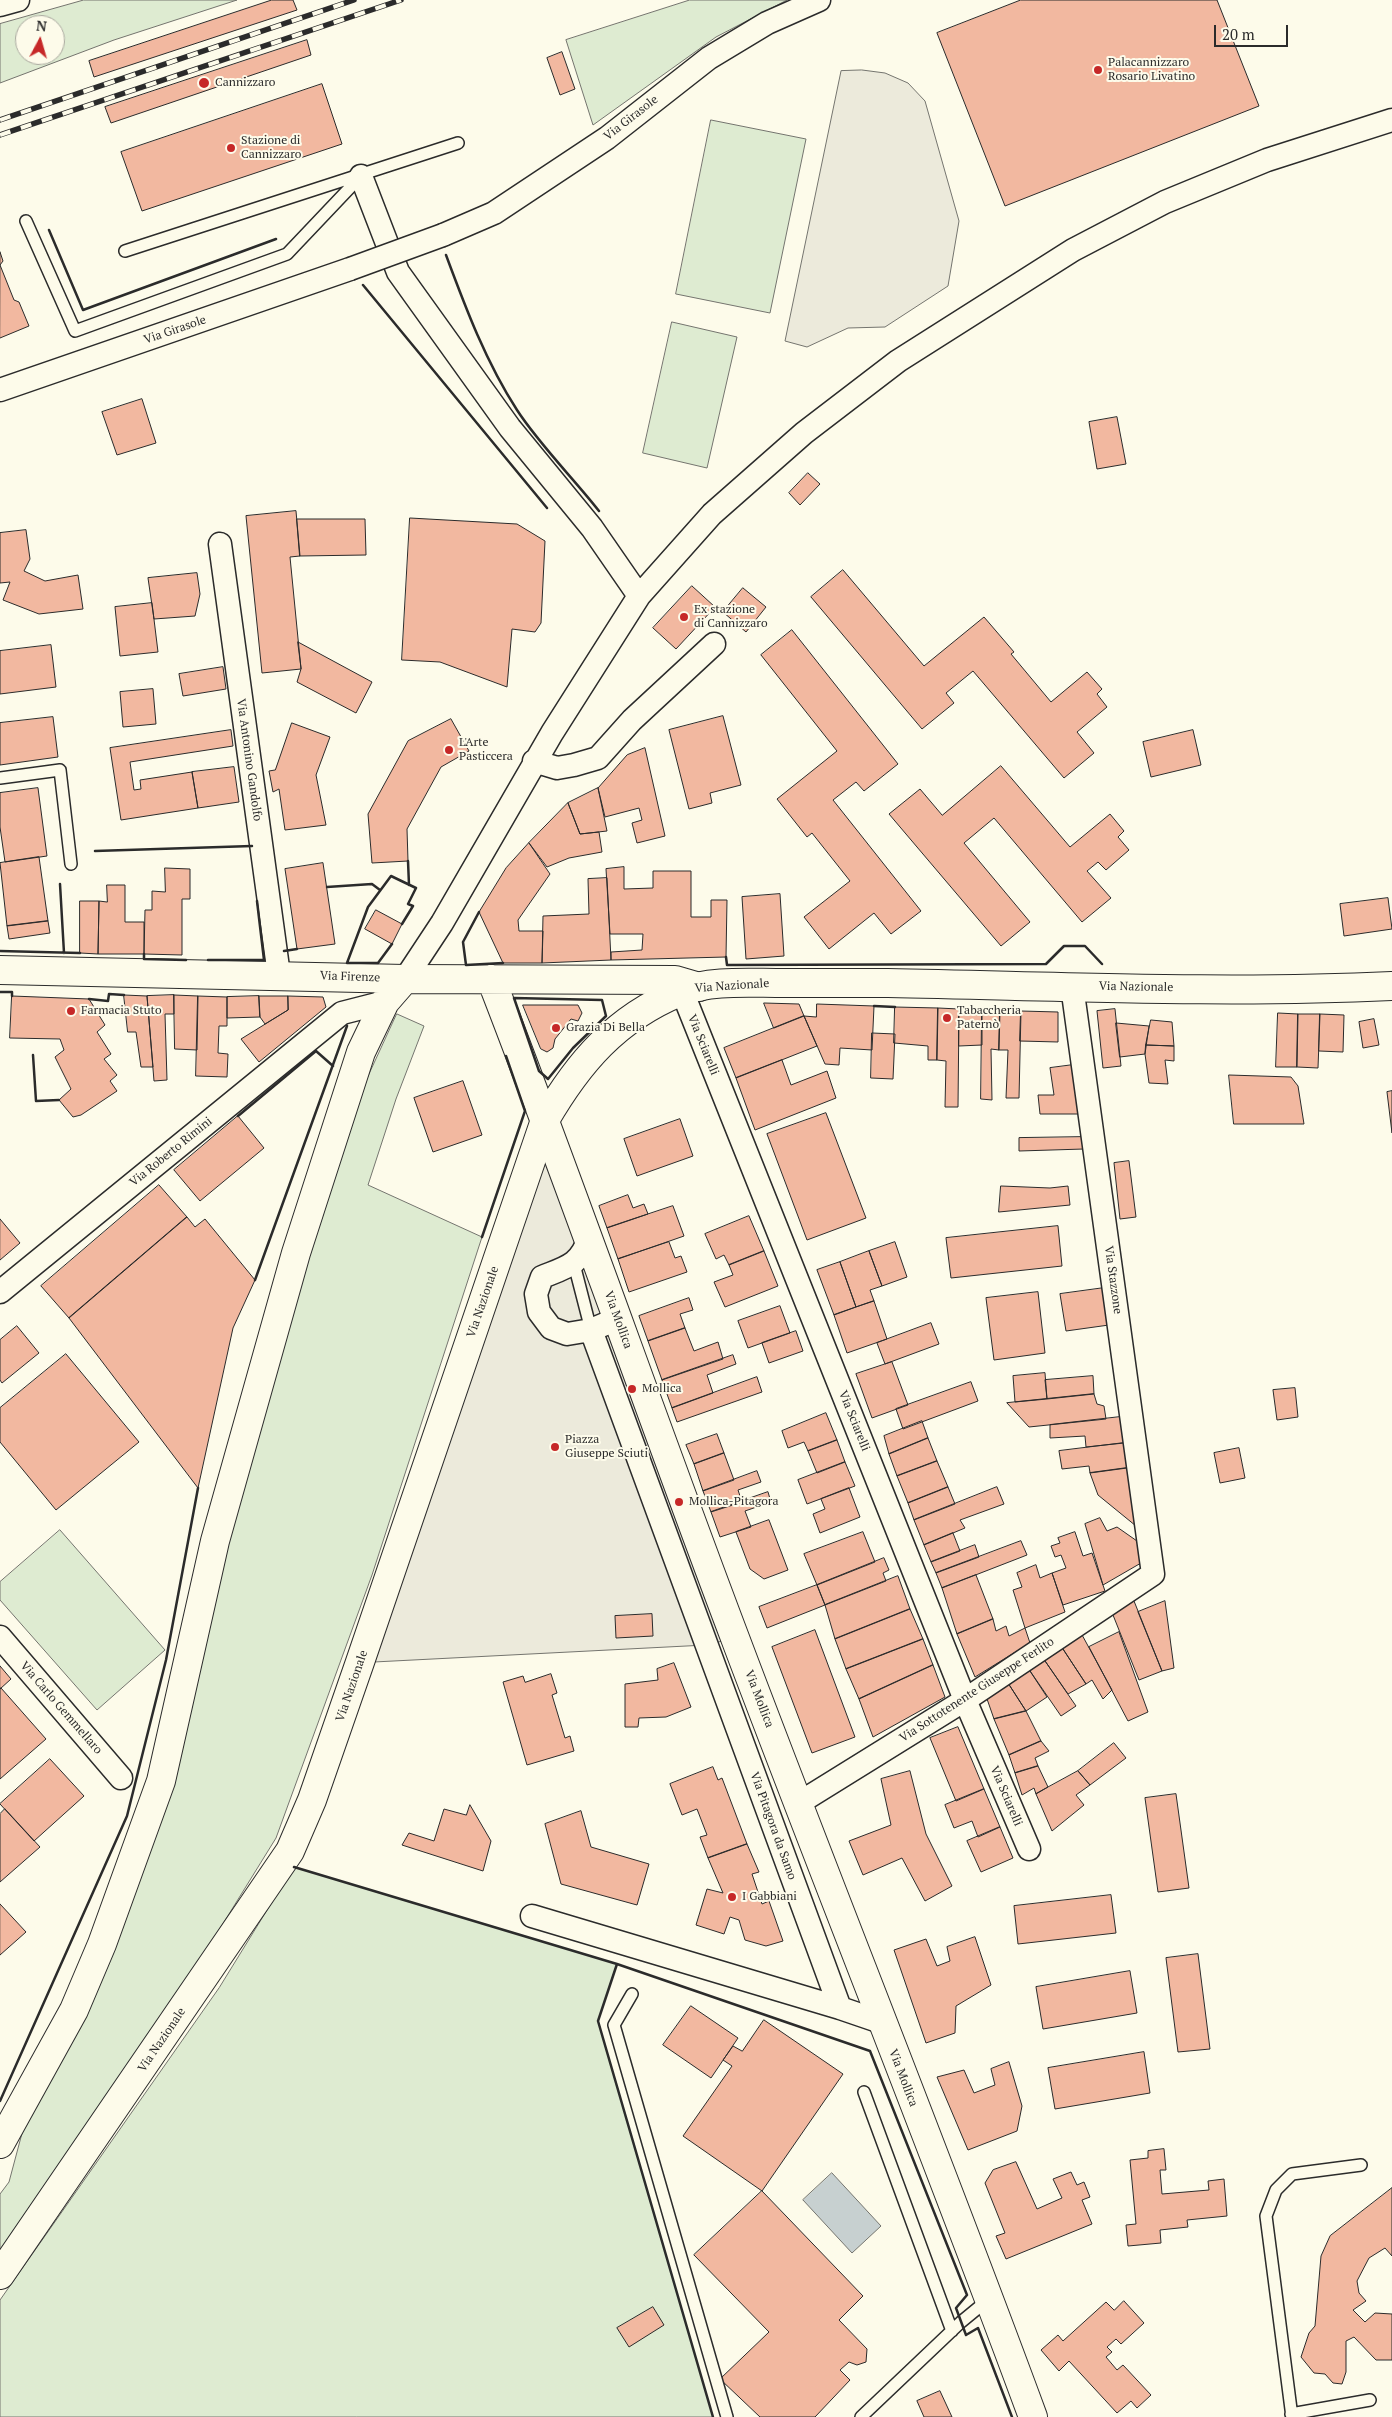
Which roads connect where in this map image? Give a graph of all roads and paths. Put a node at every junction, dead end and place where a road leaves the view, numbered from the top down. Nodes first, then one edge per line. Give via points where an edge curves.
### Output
1 (18, 0) edge
2 (819, 0) edge
3 (0, 5) edge
4 (1392, 120) edge
5 (458, 143) dead end
6 (361, 176) junction
7 (26, 221) dead end
8 (125, 251) dead end
9 (0, 390) edge
10 (220, 544) dead end
11 (639, 596) junction
12 (714, 644) dead end
13 (534, 761) junction
14 (0, 778) edge
15 (71, 864) dead end
16 (1, 965) edge
17 (279, 975) junction
18 (354, 977) junction
19 (405, 978) junction
20 (491, 979) junction
21 (617, 981) junction
22 (1072, 986) junction
23 (1392, 986) edge
24 (690, 989) junction
25 (385, 1002) junction
26 (647, 1009) junction
27 (342, 1013) junction
28 (545, 1120) junction
29 (589, 1238) junction
30 (574, 1264) junction
31 (0, 1292) edge
32 (617, 1319) junction
33 (591, 1330) junction
34 (1153, 1574) joint
35 (0, 1637) edge
36 (721, 1642) junction
37 (965, 1700) junction
38 (121, 1778) dead end
39 (799, 1803) junction
40 (1029, 1849) dead end
41 (532, 1916) dead end
42 (632, 1994) dead end
43 (840, 2008) junction
44 (881, 2022) junction
45 (864, 2092) dead end
46 (6, 2134) edge
47 (0, 2159) edge
48 (1361, 2165) dead end
49 (0, 2276) edge
50 (989, 2298) junction
51 (952, 2331) junction
52 (1370, 2400) dead end
53 (1291, 2415) edge
54 (727, 2417) edge
55 (861, 2417) edge
56 (1032, 2417) edge

1 - 3 street
2 - 9 street, Via Girasole, bridge via 767,24 709,58 607,138 494,213 350,269
4 - 11 street via 1267,160 1166,202 1073,250 906,355 804,433 712,514
5 - 6 lane
6 - 7 lane via 287,254 75,331
6 - 8 lane
6 - 11 street via 398,272 510,428 592,528
10 - 17 street, Via Antonino Gandolfo
11 - 13 street
12 - 13 street via 632,720 598,758 557,768
13 - 19 street via 442,924
14 - 15 lane via 60,770
16 - 17 street, Via Firenze
17 - 18 street, Via Firenze
18 - 19 street, Via Firenze
18 - 27 street
19 - 20 street, Via Firenze
19 - 25 street
20 - 21 street, Via Firenze
20 - 28 street, Via Mollica
21 - 24 street, Via Firenze via 675,980
21 - 26 street via 630,987
22 - 23 street, Via Nazionale via 1311,990
22 - 24 street, Via Nazionale via 739,983
22 - 34 street, Via Stazzone
24 - 26 street, Via Nazionale
24 - 37 street, Via Sciarelli
25 - 27 street
25 - 46 street via 361,1052 296,1253 215,1541 160,1781 74,2010
26 - 28 street, Via Nazionale via 597,1047 567,1083
27 - 31 street, Via Roberto Rimini
28 - 29 street, Via Mollica
28 - 49 street, Via Nazionale via 312,1800 290,1851
29 - 30 street via 584,1253
29 - 32 street, Via Mollica
30 - 33 lane
30 - 33 street via 542,1277 536,1294 539,1312 551,1328 567,1334
32 - 33 street
32 - 36 street, Via Mollica
33 - 36 street, Via Pitagora da Samo
34 - 37 street, Via Sottotenente Giuseppe Ferlito
35 - 38 street, Via Carlo Gemmellaro
36 - 39 street, Via Mollica
36 - 43 street, Via Pitagora da Samo
37 - 39 street, Via Sottotenente Giuseppe Ferlito
37 - 40 street, Via Sciarelli
39 - 44 street, Via Mollica
41 - 43 street
42 - 54 lane via 614,2026
43 - 44 street
44 - 50 street, Via Mollica
45 - 51 lane
46 - 47 lane
48 - 53 lane via 1292,2174 1276,2190 1266,2216
50 - 51 lane
50 - 56 street, Via Mollica
51 - 55 lane
52 - 53 lane

